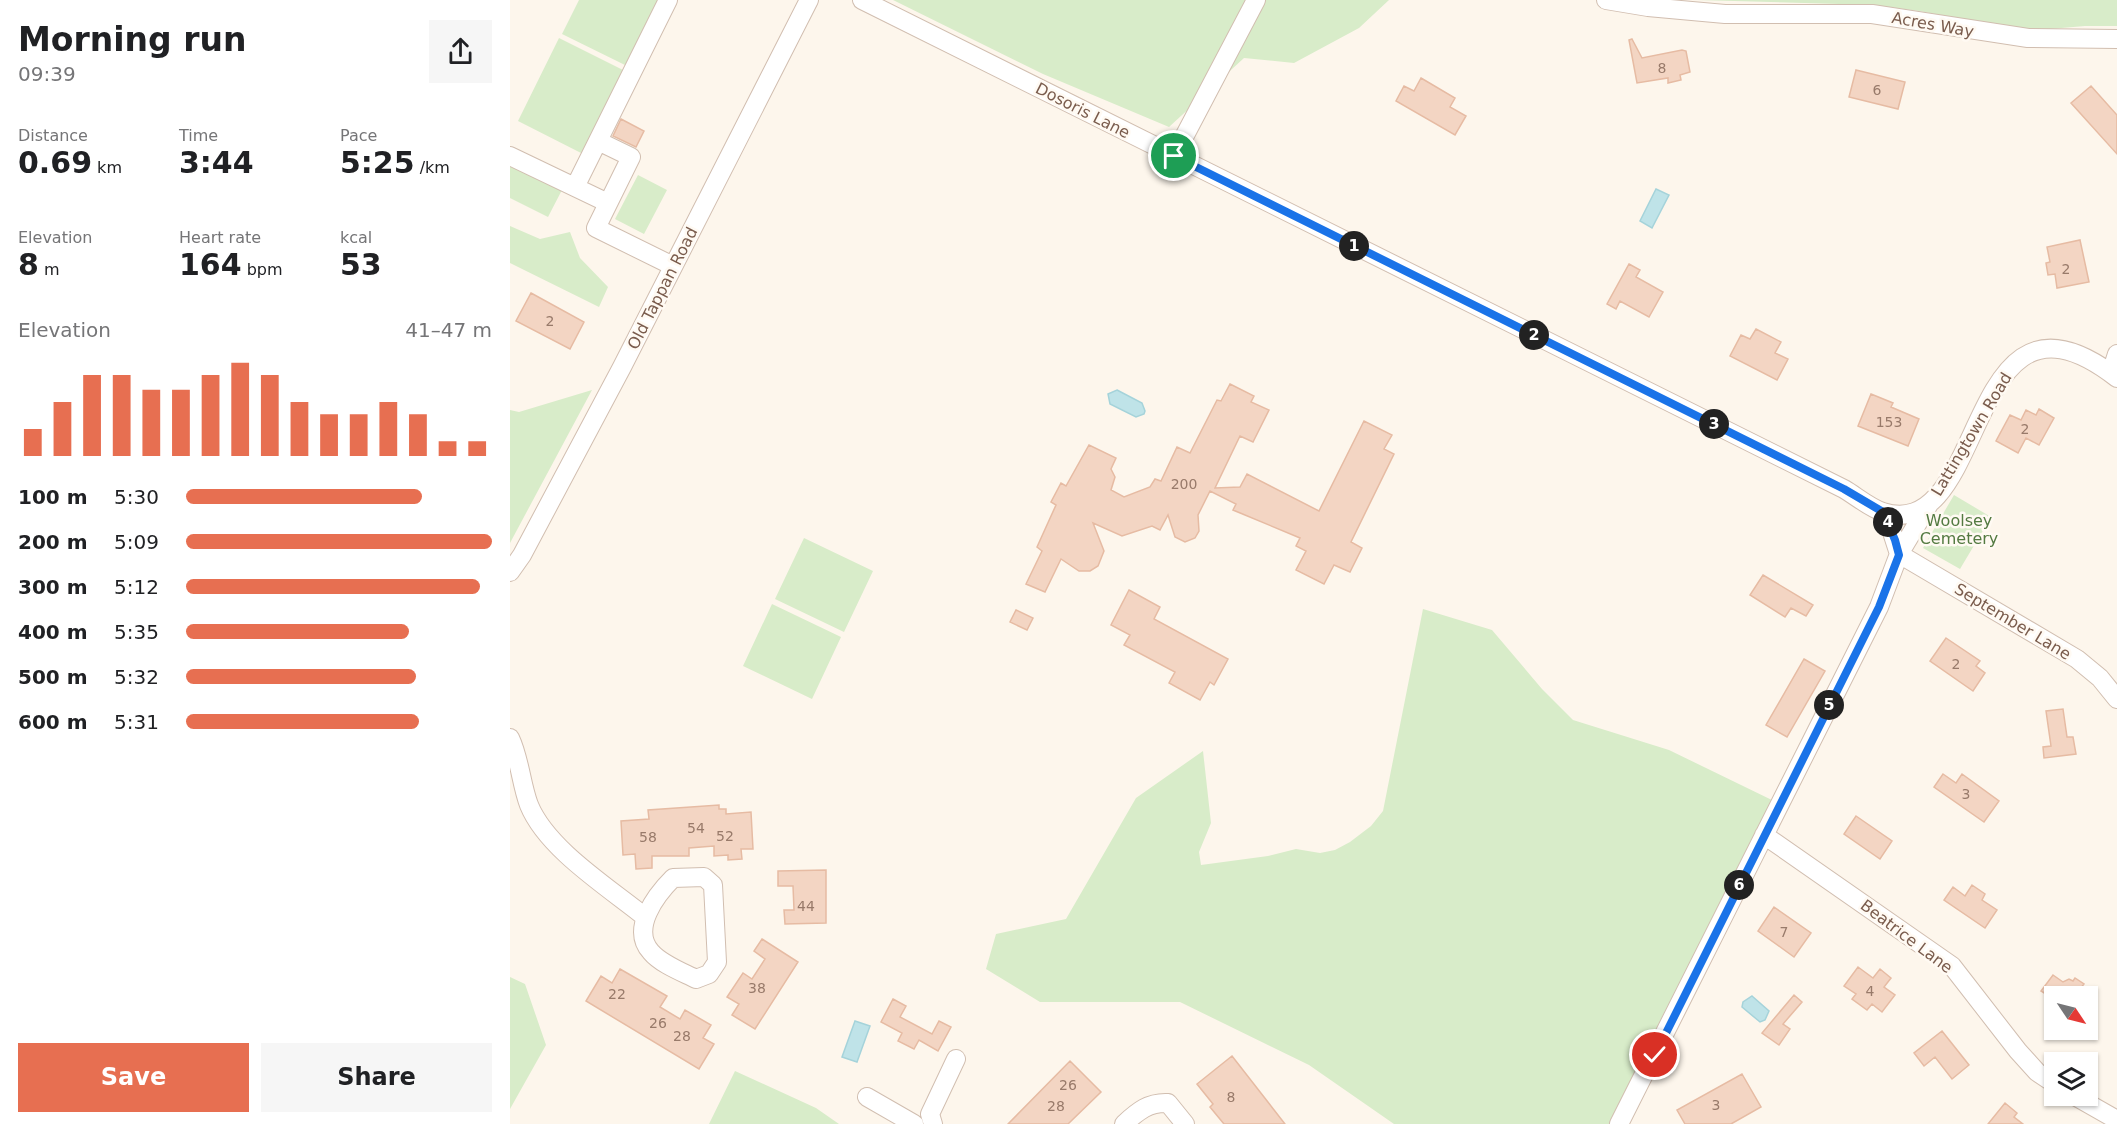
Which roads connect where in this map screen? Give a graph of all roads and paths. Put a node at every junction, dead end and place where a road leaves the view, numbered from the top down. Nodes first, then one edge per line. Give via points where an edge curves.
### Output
1 (668, 0) edge
2 (809, 0) edge
3 (862, 0) edge
4 (1256, 0) edge
5 (1606, 0) edge
6 (2117, 39) edge
7 (598, 141) junction
8 (510, 156) edge
9 (1174, 156) junction
10 (575, 187) junction
11 (608, 203) junction
12 (673, 266) junction
13 (2117, 354) edge
14 (2114, 376) edge
15 (1930, 504) junction
16 (1883, 512) junction
17 (1899, 555) junction
18 (510, 572) edge
19 (2117, 699) edge
20 (510, 738) edge
21 (1764, 835) junction
22 (645, 917) junction
23 (956, 1059) dead end
24 (2044, 1077) edge
25 (867, 1097) dead end
26 (2092, 1106) edge
27 (2117, 1120) edge
28 (914, 1124) edge
29 (933, 1124) edge
30 (1124, 1124) edge
31 (1185, 1124) edge
32 (1618, 1124) edge

1 - 7 street
2 - 12 street, Old Tappan Road
3 - 9 street, Dosoris Lane
4 - 9 street
5 - 6 street, Acres Way via 1713,13 1872,14 2028,38
7 - 10 street
7 - 11 street via 631,157
8 - 10 street
9 - 16 street, Dosoris Lane via 1844,489
10 - 11 street
11 - 12 street via 596,228
12 - 18 street, Old Tappan Road via 561,483
13 - 14 street
14 - 15 street, Lattingtown Road via 2071,351 2046,348 2023,356 1994,391 1971,441
15 - 16 street, Lattingtown Road via 1907,513
15 - 17 street, Lattingtown Road
16 - 17 street
17 - 19 street, September Lane via 2077,659
17 - 21 street, Lattingtown Road via 1879,607
20 - 22 street via 529,805 542,830
21 - 24 street, Beatrice Lane via 1952,966 2018,1051
21 - 32 street, Lattingtown Road
22 - 22 street via 645,942 652,953 696,980 709,974 717,962 713,885 704,878 673,878
23 - 29 street via 930,1114
25 - 28 street
26 - 27 street
30 - 31 street via 1154,1102 1168,1103

